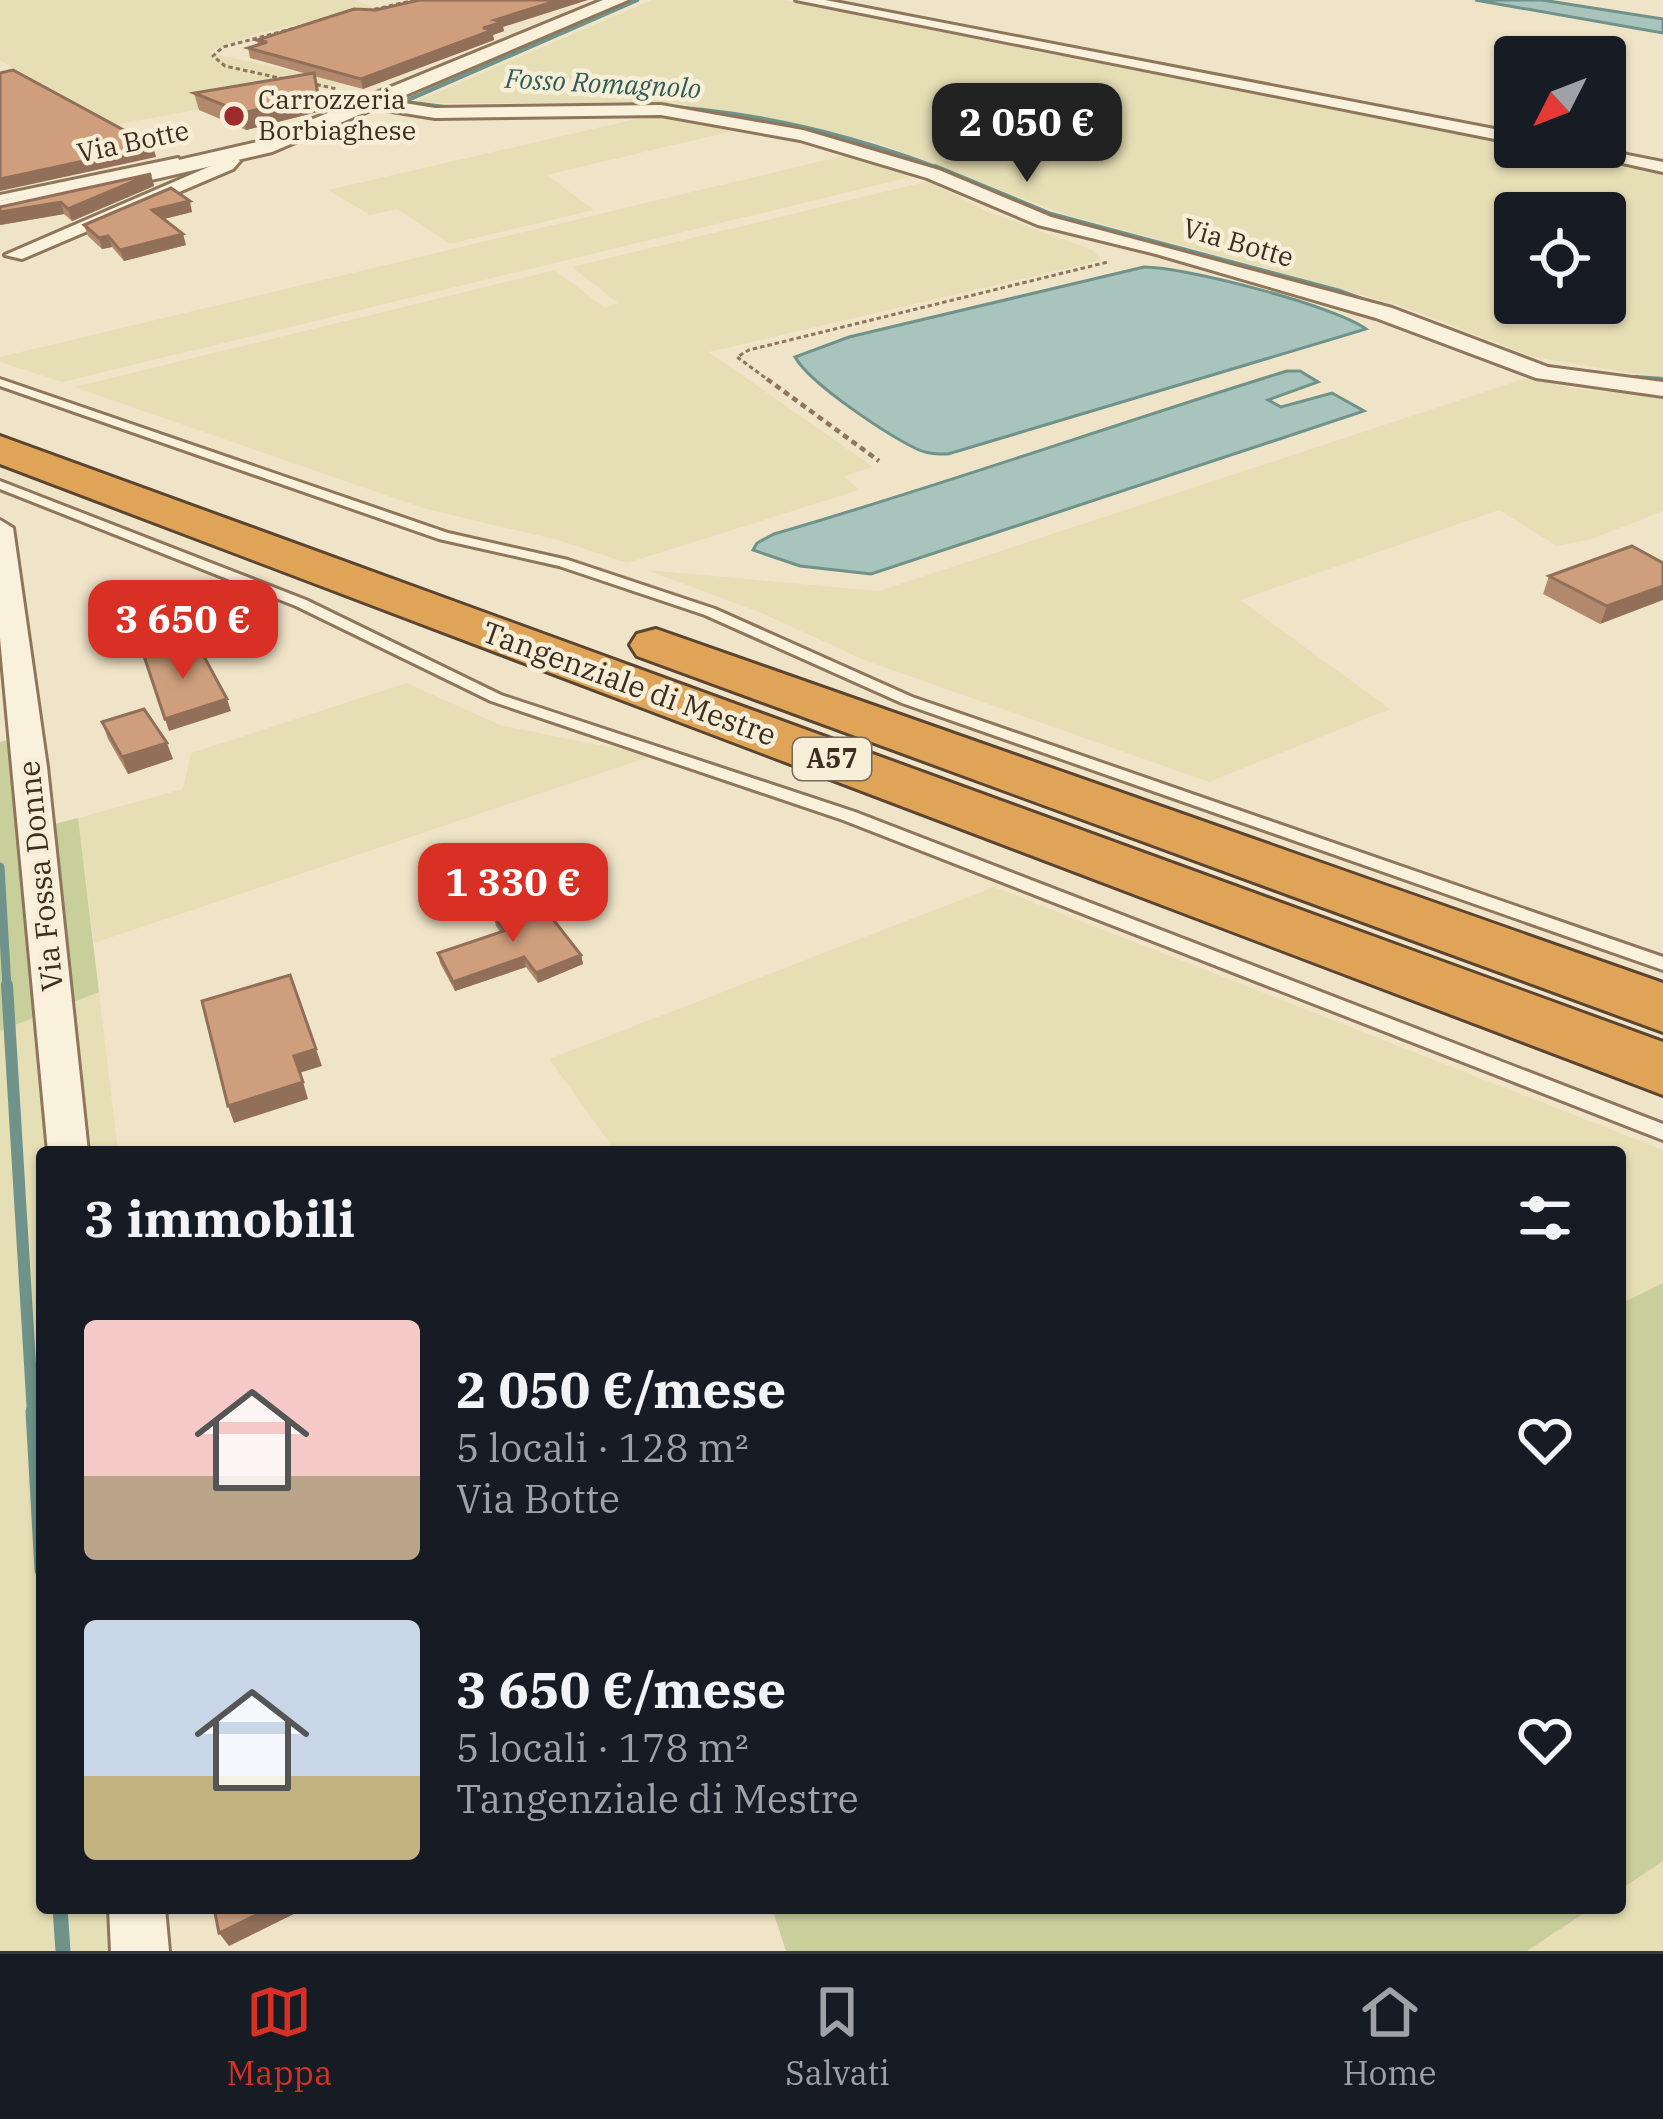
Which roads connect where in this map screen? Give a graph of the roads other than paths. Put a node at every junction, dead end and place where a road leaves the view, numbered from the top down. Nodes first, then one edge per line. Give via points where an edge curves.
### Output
1 (619, 0) edge
2 (803, 0) edge
3 (377, 101) junction
4 (1494, 134) edge
5 (276, 142) junction
6 (226, 158) junction
7 (1626, 160) edge
8 (1663, 167) edge
9 (0, 198) edge
10 (0, 208) edge
11 (15, 255) dead end
12 (0, 382) edge
13 (1663, 389) edge
14 (0, 410) edge
15 (0, 449) edge
16 (0, 485) edge
17 (0, 528) edge
18 (1663, 964) edge
19 (1663, 1008) edge
20 (1663, 1069) edge
21 (1663, 1132) edge
22 (67, 1146) edge
23 (137, 1914) edge
24 (140, 1951) edge

1 - 3 street, Via Botte
2 - 4 street
3 - 5 street, Via Botte
3 - 13 street, Via Botte via 435,113 661,110 844,145 1045,221 1384,313 1544,373
5 - 6 street, Via Botte
5 - 9 lane, Via Botte
6 - 10 street, Via Botte
6 - 11 street, Via Botte via 227,165
7 - 8 street
12 - 18 lane via 444,536 563,563 710,612 907,700
14 - 19 highway, Tangenziale di Mestre / A57
15 - 20 highway, Tangenziale di Mestre / A57
16 - 21 lane via 301,604 496,698 849,816
17 - 22 street, Via Fossa Donne
23 - 24 street

